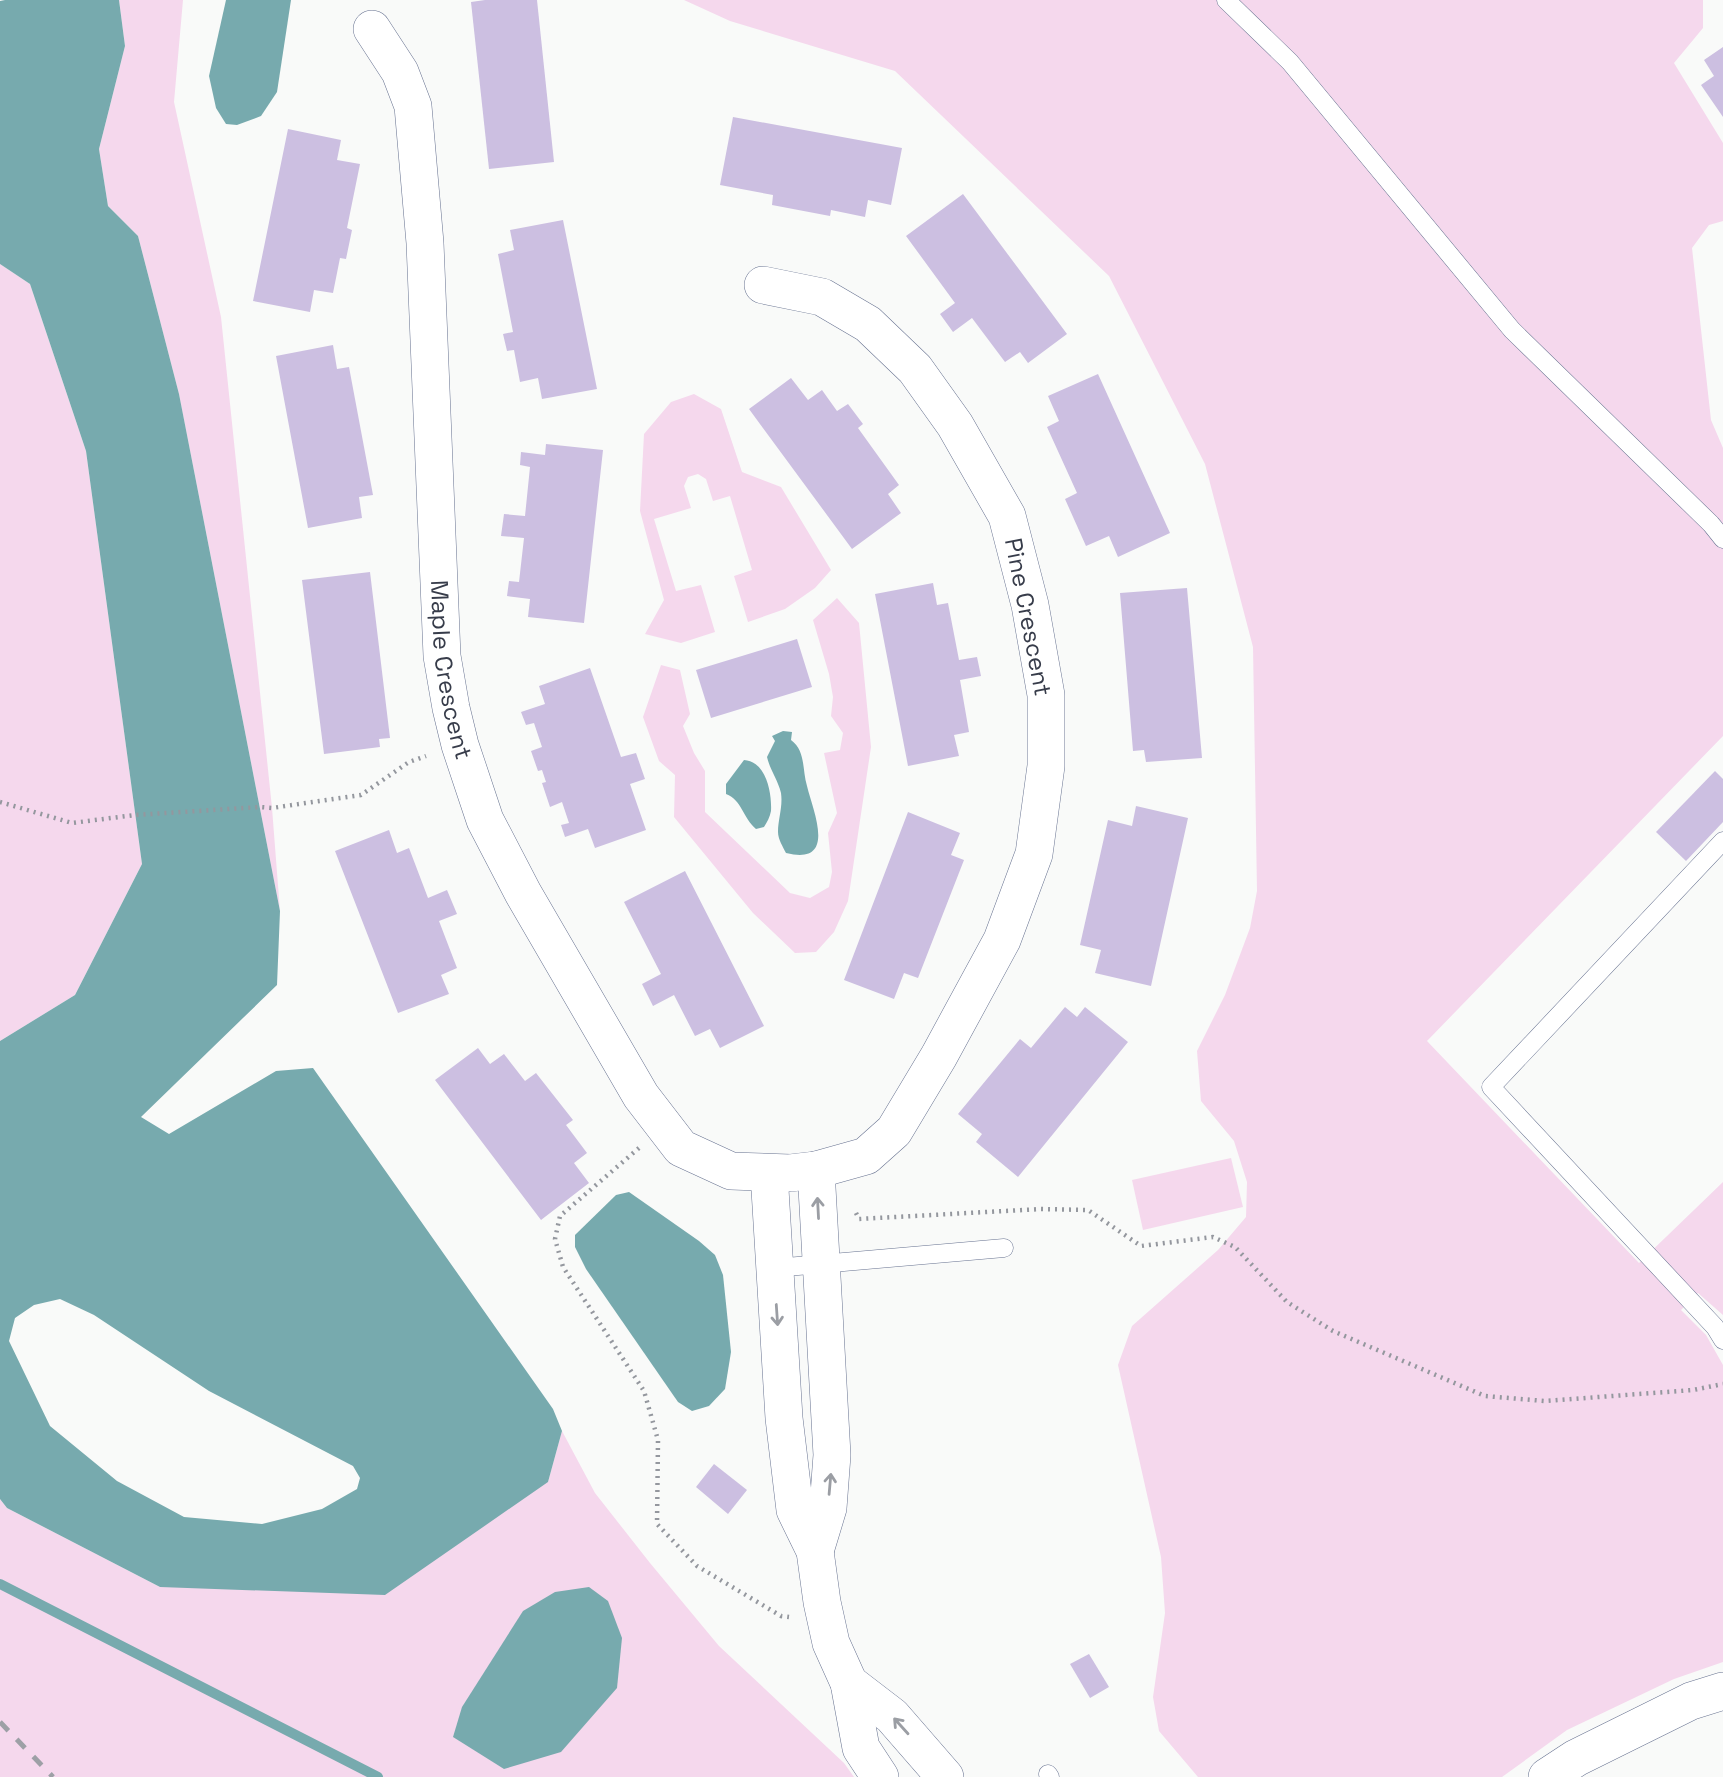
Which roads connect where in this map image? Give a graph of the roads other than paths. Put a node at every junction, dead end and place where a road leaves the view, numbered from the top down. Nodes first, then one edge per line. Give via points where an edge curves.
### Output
1 (1226, 0) edge
2 (372, 29) dead end
3 (763, 285) dead end
4 (1723, 539) edge
5 (1723, 841) edge
6 (801, 1171) junction
7 (1004, 1248) dead end
8 (821, 1263) junction
9 (775, 1268) junction
10 (1723, 1340) edge
11 (815, 1550) junction
12 (849, 1683) junction
13 (1723, 1691) edge
14 (941, 1775) edge
15 (880, 1777) edge
16 (1547, 1777) edge

1 - 4 lane via 1290,62 1512,330
2 - 6 street, Maple Crescent via 400,72 414,106 425,243 442,656 460,745 485,820 641,1096 681,1148 731,1171
3 - 6 street, Pine Crescent via 822,297 868,324 915,369 955,425 1007,516 1030,605 1046,695 1046,766 1034,854 1002,940 894,1131 866,1156
5 - 10 lane via 1491,1087
8 -> 6 street
6 - 9 street
7 - 8 lane
8 - 9 lane
11 -> 8 street via 828,1508 832,1455
9 -> 11 street via 795,1510
11 - 12 street via 831,1643
14 -> 12 street via 892,1716
12 - 15 street via 861,1748
13 - 16 street via 1691,1701

